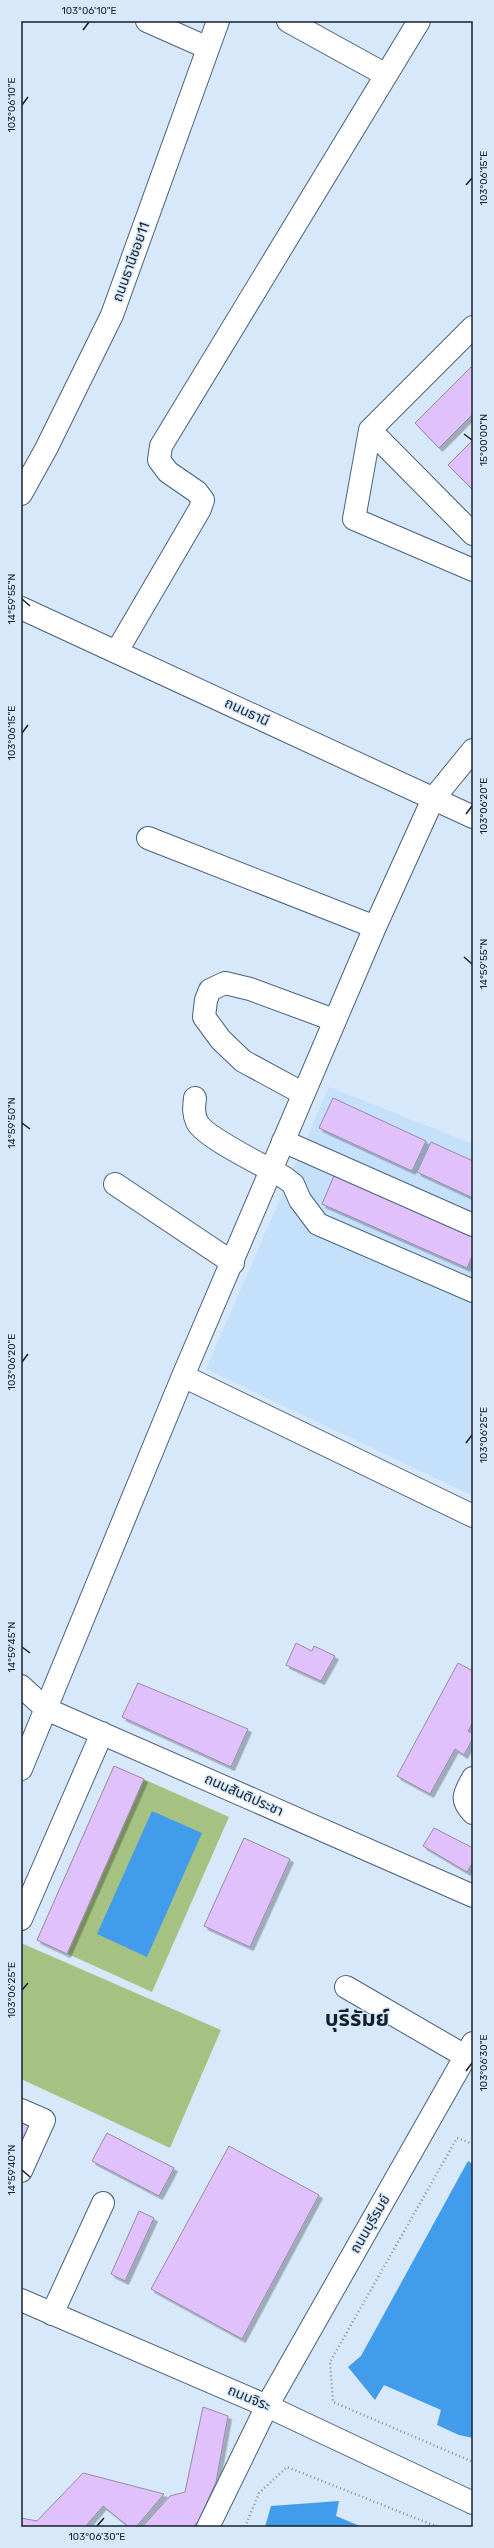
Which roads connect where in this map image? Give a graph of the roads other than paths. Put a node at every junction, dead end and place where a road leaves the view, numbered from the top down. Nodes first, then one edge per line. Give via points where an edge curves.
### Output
1 (147, 21) edge
2 (218, 21) edge
3 (288, 21) edge
4 (419, 21) edge
5 (208, 48) junction
6 (386, 75) junction
7 (473, 327) edge
8 (370, 430) junction
9 (21, 494) edge
10 (473, 534) edge
11 (473, 570) edge
12 (21, 608) edge
13 (117, 651) junction
14 (473, 750) edge
15 (433, 799) junction
16 (473, 817) edge
17 (148, 838) dead end
18 (375, 927) junction
19 (334, 1020) junction
20 (302, 1093) junction
21 (195, 1098) dead end
22 (283, 1142) junction
23 (272, 1170) junction
24 (115, 1184) dead end
25 (473, 1225) edge
26 (233, 1263) junction
27 (473, 1291) edge
28 (183, 1376) junction
29 (473, 1516) edge
30 (21, 1686) edge
31 (46, 1709) junction
32 (102, 1733) junction
33 (21, 1769) edge
34 (473, 1778) edge
35 (473, 1813) edge
36 (473, 1896) edge
37 (21, 1919) edge
38 (346, 1987) dead end
39 (469, 2050) edge
40 (21, 2110) edge
41 (21, 2171) edge
42 (103, 2203) dead end
43 (21, 2300) edge
44 (52, 2314) junction
45 (267, 2406) junction
46 (473, 2503) edge
47 (208, 2527) edge

1 - 5 street
2 - 5 street, ถนนธานีซอย11
3 - 6 street
4 - 6 street
5 - 9 street, ถนนธานีซอย11 via 112,315
6 - 13 street via 161,446 159,460 168,472 197,492 203,500
7 - 8 street
8 - 10 street
8 - 11 street via 354,518
12 - 13 street, ถนนธานี
13 - 15 street, ถนนธานี
14 - 15 street
15 - 16 street, ถนนธานี
15 - 18 street
17 - 18 street
18 - 19 street
19 - 20 street
19 - 20 street via 250,989 225,983 210,990 204,1017 221,1040 243,1061
20 - 22 street
21 - 23 street via 193,1112 198,1124 226,1144
22 - 23 street
22 - 25 street
23 - 26 street
23 - 27 street via 293,1184 300,1200 318,1224
24 - 26 street
26 - 28 street
28 - 29 street
28 - 31 street
30 - 31 street, ถนนสันติประชา
31 - 32 street, ถนนสันติประชา
31 - 33 street
32 - 36 street, ถนนสันติประชา
32 - 37 street
34 - 35 street via 464,1794 466,1806
38 - 39 street
39 - 45 street, ถนนบุรีรมย์
40 - 41 street via 44,2120
42 - 44 street
43 - 44 street, ถนนจิระ
44 - 45 street, ถนนจิระ
45 - 46 street, ถนนจิระ
45 - 47 street, ถนนบุรีรมย์

